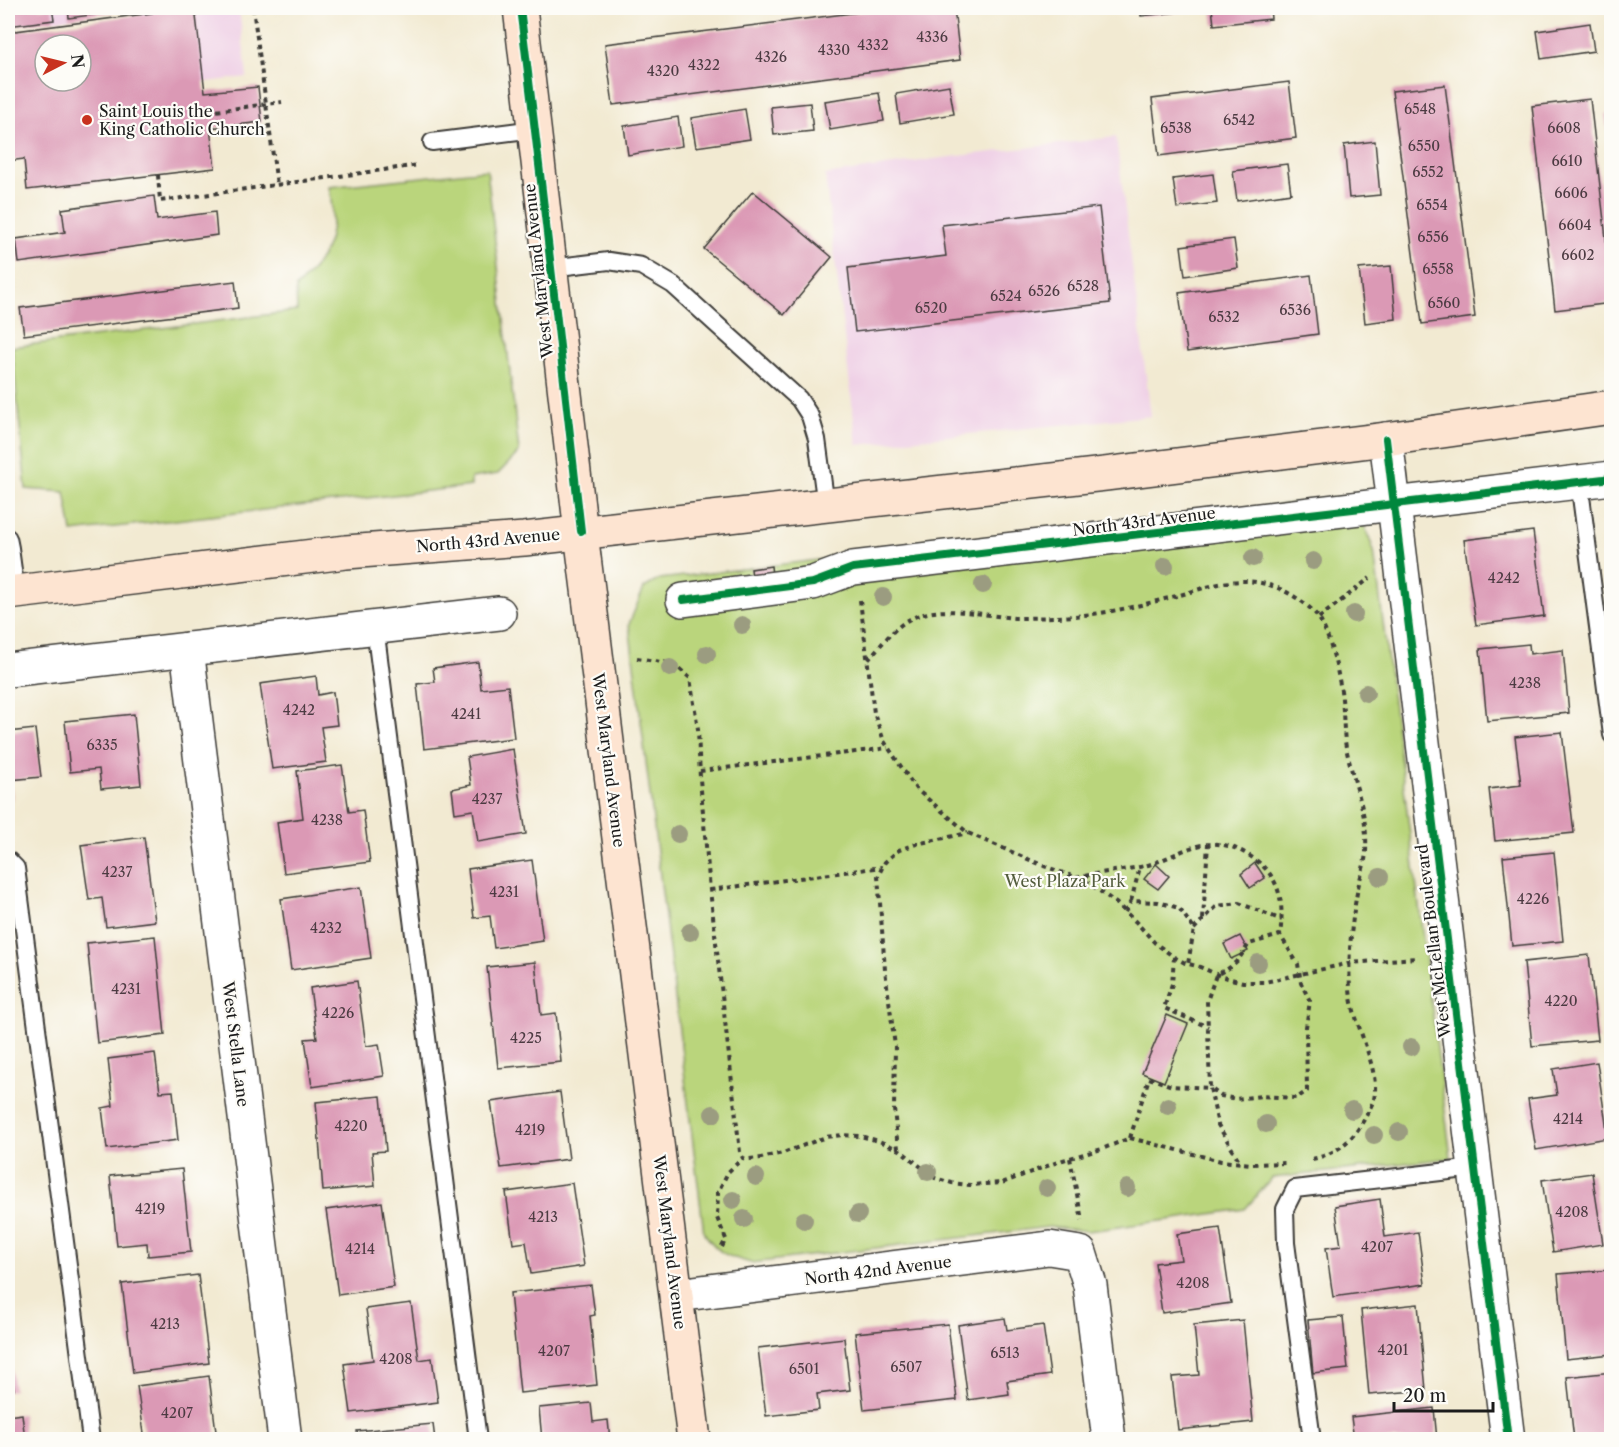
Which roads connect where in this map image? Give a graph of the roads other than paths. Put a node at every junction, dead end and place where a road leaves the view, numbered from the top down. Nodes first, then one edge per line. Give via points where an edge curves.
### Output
1 (520, 8) edge
2 (535, 129) junction
3 (432, 142) dead end
4 (550, 268) junction
5 (1611, 407) edge
6 (1386, 439) junction
7 (1611, 478) edge
8 (1579, 482) junction
9 (1393, 504) junction
10 (826, 506) junction
11 (581, 531) junction
12 (8, 537) edge
13 (12, 592) edge
14 (682, 600) dead end
15 (499, 613) dead end
16 (375, 627) junction
17 (187, 649) junction
18 (8, 670) edge
19 (1611, 735) edge
20 (8, 860) edge
21 (1475, 1168) junction
22 (677, 1295) junction
23 (91, 1440) edge
24 (285, 1440) edge
25 (478, 1440) edge
26 (694, 1440) edge
27 (1109, 1440) edge
28 (1312, 1440) edge
29 (1508, 1440) edge

1 - 2 main road, West Maryland Avenue
2 - 3 lane
2 - 4 main road, West Maryland Avenue
4 - 10 lane via 624,262 641,266 674,285 799,399 810,416 817,439
4 - 11 main road, West Maryland Avenue
5 - 6 main road, North 43rd Avenue
6 - 9 street, West McLellan Boulevard
6 - 10 main road, North 43rd Avenue
7 - 8 street, North 43rd Avenue
8 - 9 street, North 43rd Avenue
8 - 19 lane
9 - 14 street, North 43rd Avenue via 853,568 813,583
9 - 21 street, West McLellan Boulevard
10 - 11 main road, North 43rd Avenue
11 - 13 main road, North 43rd Avenue via 346,552
11 - 22 main road, West Maryland Avenue
12 - 13 lane
15 - 16 street
16 - 17 street
16 - 25 lane
17 - 18 street
17 - 24 street, West Stella Lane
20 - 23 lane via 16,868
21 - 28 lane via 1295,1189 1285,1209 1286,1243
21 - 29 street, West McLellan Boulevard
22 - 26 main road, West Maryland Avenue
22 - 27 street, North 42nd Avenue via 1049,1248 1080,1253 1090,1286

